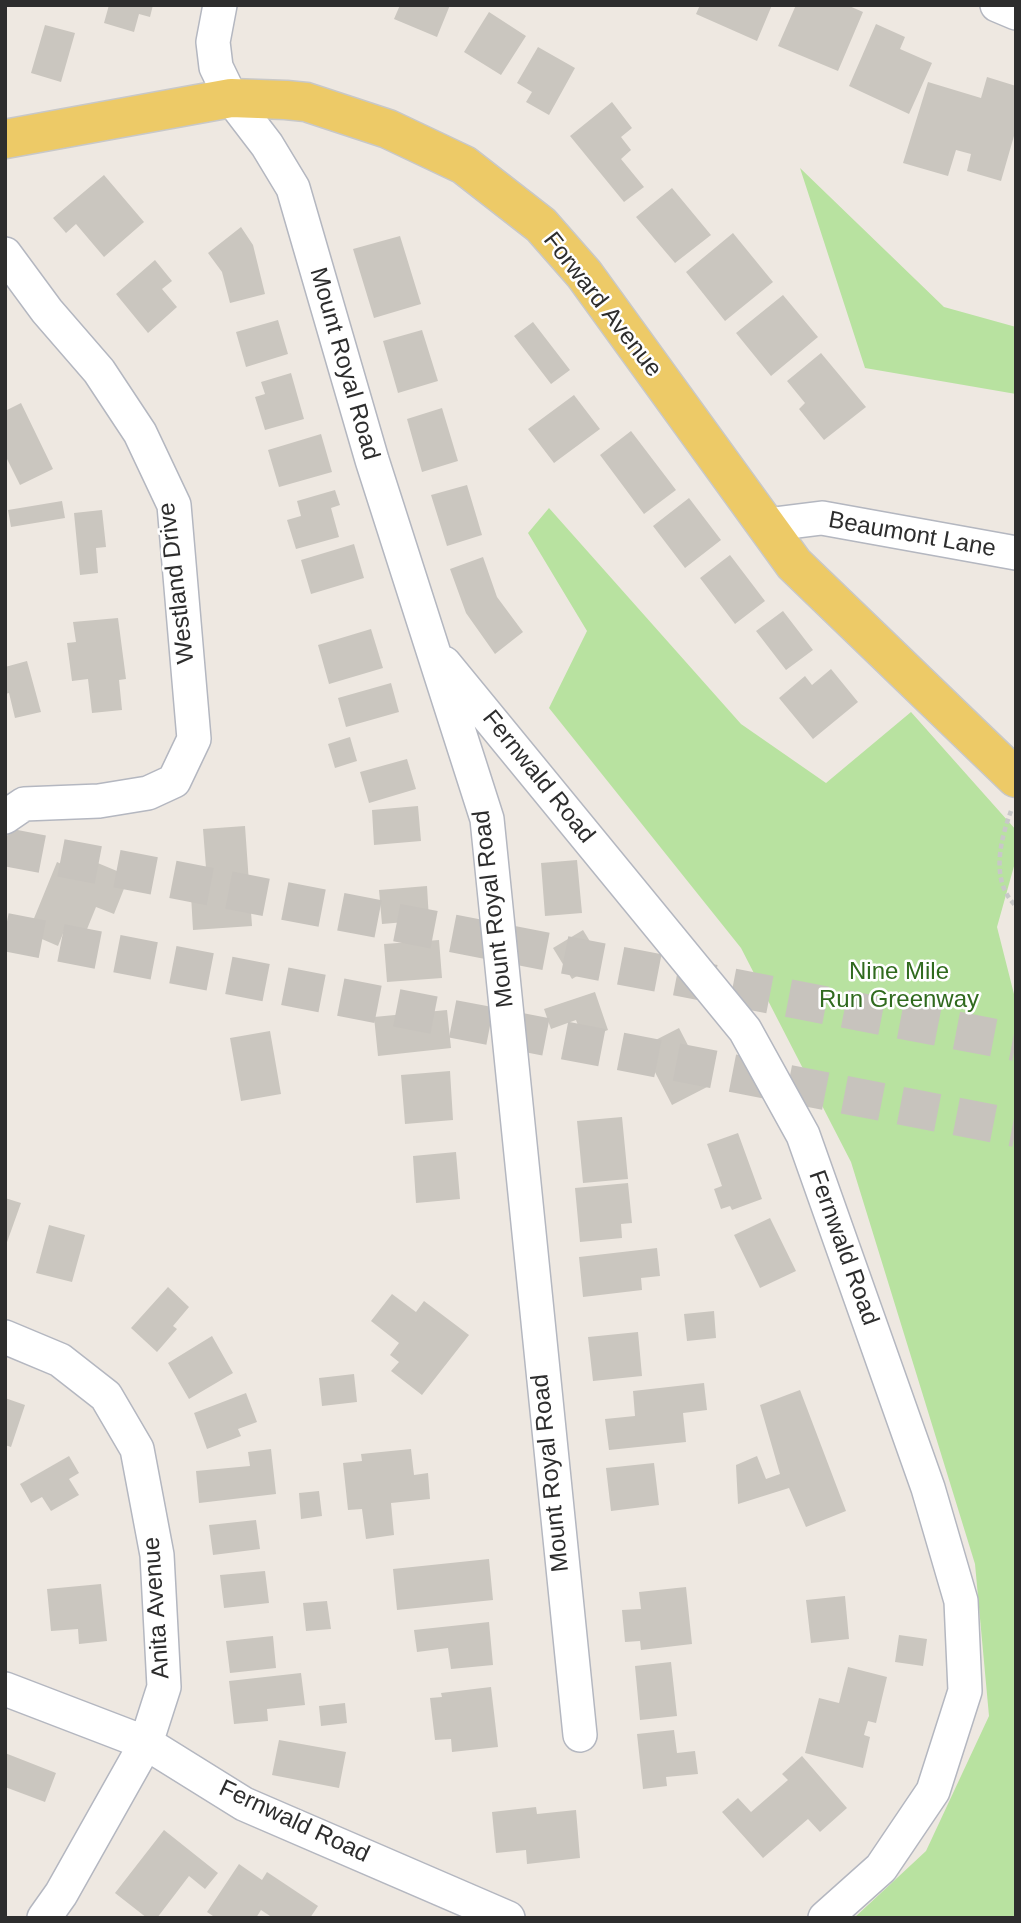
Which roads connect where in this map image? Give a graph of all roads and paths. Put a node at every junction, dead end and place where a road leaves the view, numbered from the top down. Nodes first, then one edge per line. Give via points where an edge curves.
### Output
1 (220, 5) edge
2 (997, 5) edge
3 (1016, 13) edge
4 (231, 97) junction
5 (5, 139) edge
6 (5, 254) edge
7 (766, 526) junction
8 (1016, 553) edge
9 (432, 648) junction
10 (1014, 792) edge
11 (5, 817) edge
12 (1016, 906) edge
13 (5, 1337) edge
14 (5, 1689) edge
15 (580, 1735) dead end
16 (146, 1743) junction
17 (44, 1918) edge
18 (508, 1918) edge
19 (825, 1918) edge

1 - 4 street, Mount Royal Road via 214,57
2 - 3 street
4 - 5 main road, Forward Avenue
4 - 7 main road, Forward Avenue via 306,103 388,129 464,165 541,225 584,274
4 - 9 street, Mount Royal Road via 293,188
6 - 11 street, Westland Drive via 99,371 140,433 174,505 194,739 174,781 148,793 99,801 24,804
7 - 8 street, Beaumont Lane via 822,518
7 - 10 main road, Forward Avenue via 794,564
9 - 15 street, Mount Royal Road via 487,819
9 - 19 street, Fernwald Road via 745,1030 803,1135 928,1488 961,1601 965,1691 933,1791 881,1868
10 - 12 path via 998,861 1003,883
13 - 16 street, Anita Avenue via 60,1360 106,1396 137,1449 157,1555 164,1687
14 - 16 street, Fernwald Road
16 - 17 street, Anita Avenue
16 - 18 street, Fernwald Road via 244,1804

